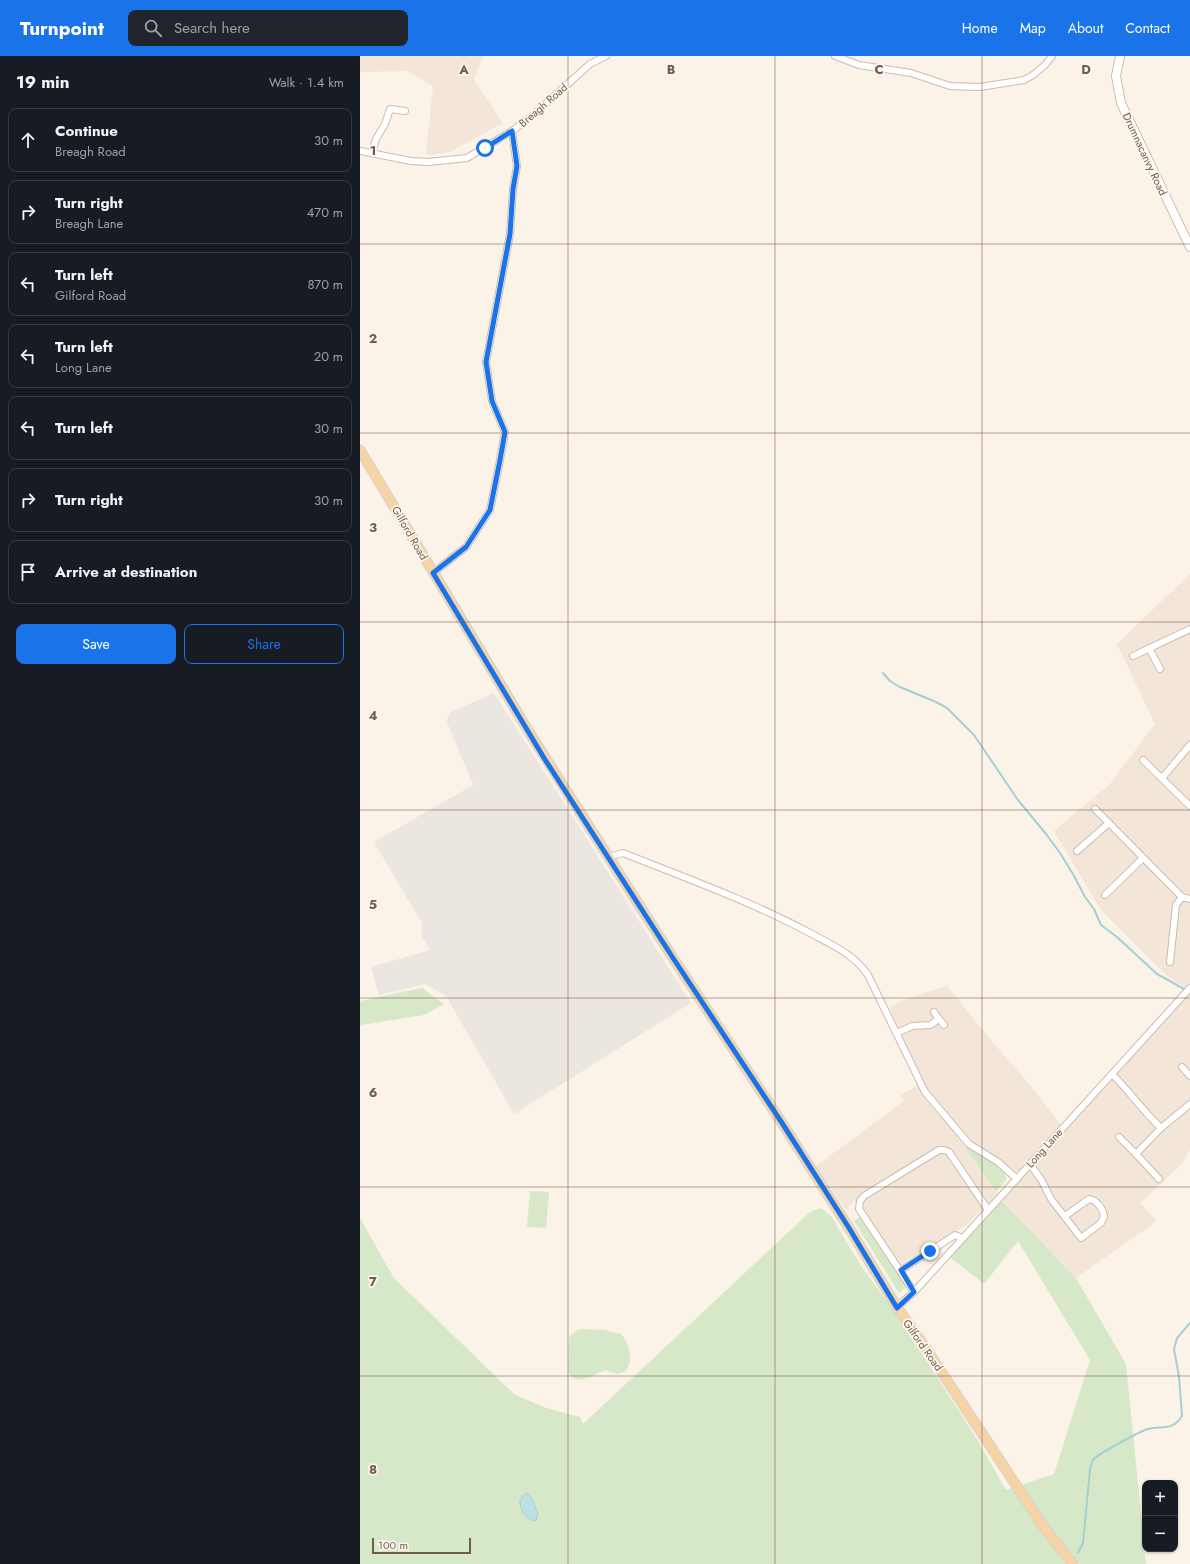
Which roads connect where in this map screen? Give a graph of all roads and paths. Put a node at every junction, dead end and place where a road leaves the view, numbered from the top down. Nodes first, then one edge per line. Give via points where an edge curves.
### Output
1 (606, 56) edge
2 (836, 56) edge
3 (1052, 56) edge
4 (1120, 56) edge
5 (405, 111) dead end
6 (512, 131) junction
7 (360, 151) edge
8 (372, 153) junction
9 (1190, 248) edge
10 (360, 450) edge
11 (433, 573) junction
12 (1190, 629) edge
13 (1149, 648) junction
14 (1133, 656) dead end
15 (1160, 669) dead end
16 (1190, 745) edge
17 (1143, 760) dead end
18 (1162, 778) junction
19 (1190, 806) edge
20 (1095, 810) dead end
21 (1108, 823) junction
22 (1077, 851) dead end
23 (608, 857) junction
24 (1143, 858) junction
25 (1106, 894) dead end
26 (1182, 897) junction
27 (1190, 899) edge
28 (1170, 962) dead end
29 (1190, 988) edge
30 (934, 1012) dead end
31 (939, 1019) junction
32 (944, 1025) dead end
33 (897, 1033) junction
34 (1182, 1067) dead end
35 (1112, 1074) junction
36 (1190, 1076) edge
37 (1190, 1104) edge
38 (1161, 1128) junction
39 (1120, 1137) dead end
40 (1136, 1154) junction
41 (1030, 1164) junction
42 (1017, 1179) junction
43 (1159, 1180) dead end
44 (988, 1210) junction
45 (1064, 1216) junction
46 (963, 1238) junction
47 (901, 1270) junction
48 (914, 1292) junction
49 (897, 1308) junction
50 (1073, 1564) edge

1 - 6 street, Breagh Road via 590,64
2 - 3 street via 859,65 911,73 950,86 980,87 1024,80 1045,65
4 - 9 main road, Drumnacanvy Road via 1116,76 1121,102
5 - 8 street via 390,109
6 - 8 street, Breagh Road via 467,158 428,162
6 - 11 street via 517,166 510,234 486,362 492,401 505,432 500,460 490,510 466,547
7 - 8 street, Breagh Road
10 - 11 main road, Gilford Road
11 - 23 main road, Gilford Road via 544,758
12 - 13 street
13 - 14 street
13 - 15 street
16 - 18 street
17 - 18 street
18 - 19 street
20 - 21 street
21 - 22 street
21 - 24 street
23 - 33 street via 623,853 724,892 782,918 851,955 868,975
23 - 49 main road, Gilford Road via 782,1123
24 - 25 street
24 - 26 street
26 - 27 street
26 - 28 street via 1176,905
29 - 35 street, Long Lane
30 - 31 street
31 - 32 street
31 - 33 street via 930,1025 912,1026
33 - 42 street via 925,1092 934,1104 969,1144 998,1162
34 - 36 street
35 - 38 street
35 - 41 street, Long Lane
37 - 38 street
38 - 40 street
39 - 40 street
40 - 43 street
41 - 42 street, Long Lane
41 - 45 street
42 - 44 street, Long Lane
44 - 46 street, Long Lane
44 - 47 street via 949,1152 944,1150 939,1150 864,1196 860,1200 859,1209
45 - 45 street via 1086,1200 1093,1200 1104,1213 1104,1220 1081,1238
46 - 47 street via 955,1235
46 - 48 street, Long Lane
47 - 48 street
48 - 49 street, Long Lane
49 - 50 main road, Gilford Road via 1044,1526

